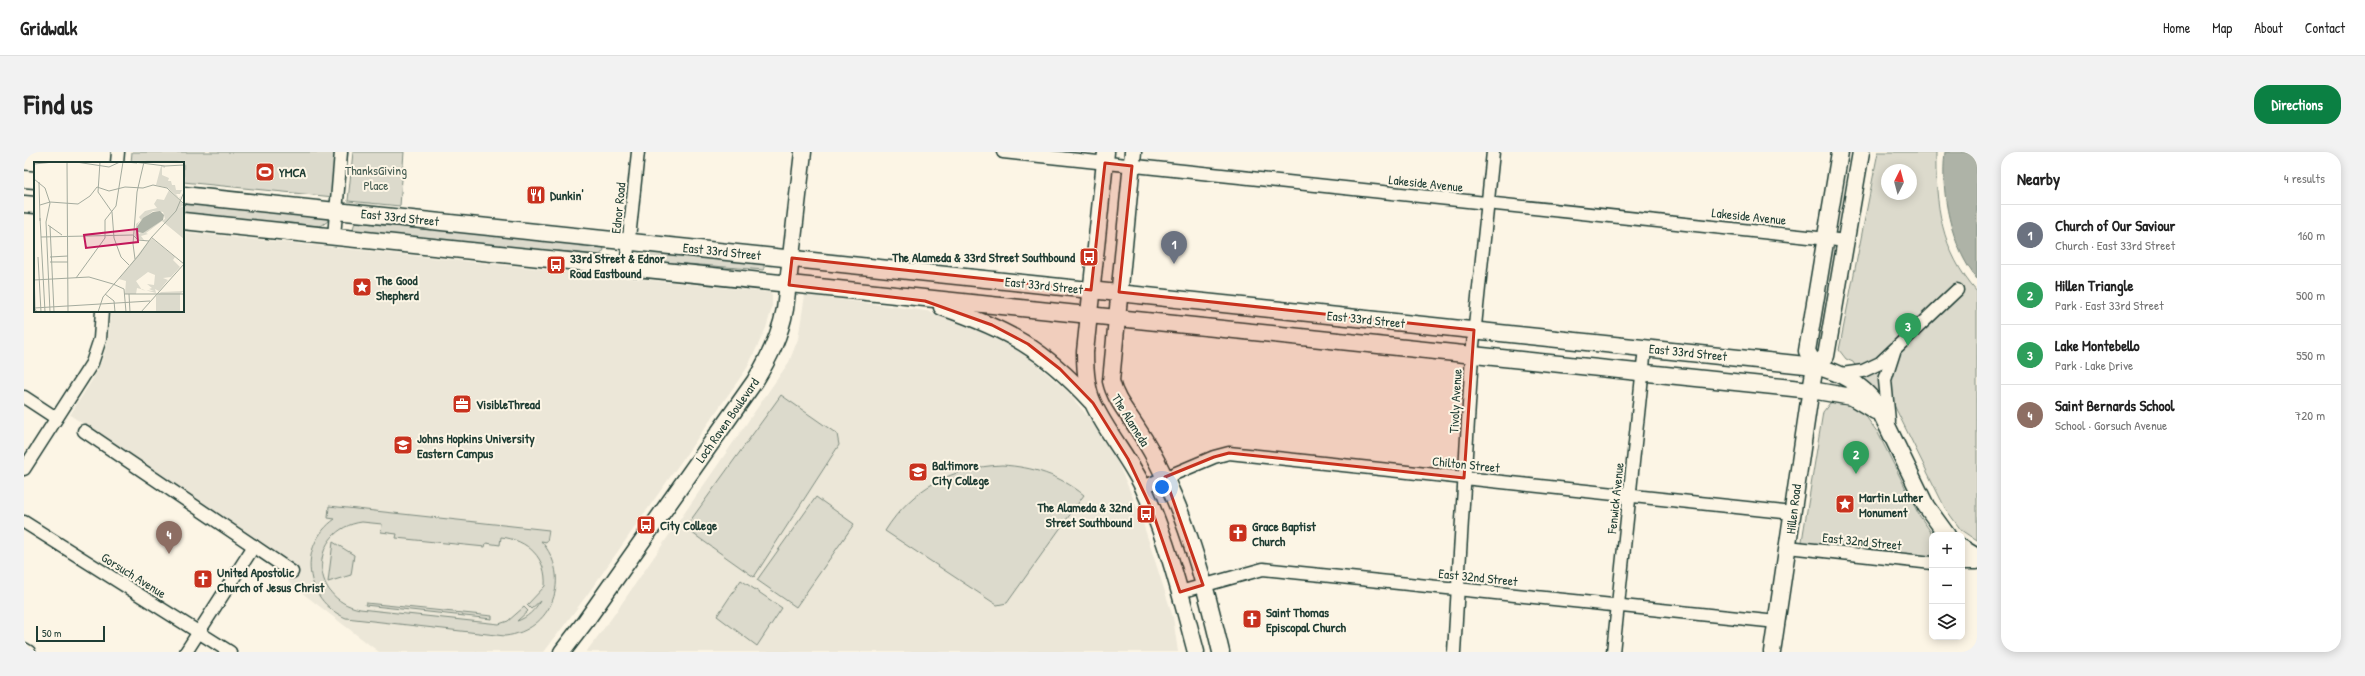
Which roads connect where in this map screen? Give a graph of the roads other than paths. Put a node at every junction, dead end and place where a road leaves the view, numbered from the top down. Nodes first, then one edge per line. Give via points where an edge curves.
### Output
1 (118, 152) edge
2 (341, 152) edge
3 (638, 152) edge
4 (803, 152) edge
5 (1003, 152) edge
6 (1493, 152) edge
7 (1840, 152) edge
8 (1861, 152) edge
9 (1105, 157) edge
10 (1132, 159) edge
11 (117, 162) edge
12 (24, 178) edge
13 (34, 180) edge
14 (184, 195) edge
15 (1488, 203) junction
16 (24, 204) edge
17 (34, 205) edge
18 (336, 211) junction
19 (184, 221) edge
20 (334, 237) junction
21 (1825, 239) junction
22 (628, 241) junction
23 (1847, 241) junction
24 (792, 258) junction
25 (626, 267) junction
26 (789, 285) junction
27 (1091, 290) junction
28 (1957, 290) dead end
29 (1119, 292) junction
30 (904, 297) junction
31 (102, 312) edge
32 (1089, 316) junction
33 (1116, 318) junction
34 (1474, 330) junction
35 (1645, 348) junction
36 (1895, 348) junction
37 (1472, 355) junction
38 (1815, 366) junction
39 (1642, 373) junction
40 (1842, 374) junction
41 (1811, 390) junction
42 (24, 397) edge
43 (1093, 403) junction
44 (56, 418) junction
45 (1887, 426) junction
46 (84, 431) dead end
47 (24, 469) edge
48 (1165, 477) junction
49 (1464, 478) junction
50 (1143, 488) junction
51 (1629, 495) junction
52 (1793, 514) junction
53 (24, 522) edge
54 (1945, 532) edge
55 (254, 546) junction
56 (1788, 547) junction
57 (1965, 550) edge
58 (1977, 557) edge
59 (1929, 563) edge
60 (1965, 563) edge
61 (1977, 563) edge
62 (292, 572) dead end
63 (1203, 585) junction
64 (1458, 589) junction
65 (1180, 592) junction
66 (1618, 606) junction
67 (1187, 620) junction
68 (1777, 622) junction
69 (199, 632) junction
70 (24, 649) edge
71 (1219, 649) edge
72 (29, 652) edge
73 (186, 652) edge
74 (230, 652) edge
75 (562, 652) edge
76 (1190, 652) edge
77 (1196, 652) edge
78 (1454, 652) edge
79 (1613, 652) edge
80 (1772, 652) edge

1 - 11 street
2 - 18 street
3 - 22 street, Ednor Road
4 - 24 main road, Loch Raven Boulevard
5 - 9 street, Lakeside Avenue
6 - 15 street, Tivoly Avenue
7 - 21 main road
8 - 23 main road, Hillen Road
9 - 10 street, Lakeside Avenue
9 - 27 main road, The Alameda
10 - 15 street, Lakeside Avenue
10 - 29 main road, The Alameda
12 - 13 main road
14 - 18 main road, East 33rd Street
15 - 21 street, Lakeside Avenue
15 - 34 street, Tivoly Avenue
16 - 17 main road
18 - 20 street
18 - 22 main road, East 33rd Street
19 - 20 main road, East 33rd Street
20 - 25 main road, East 33rd Street
21 - 23 street, Lakeside Avenue
21 - 38 main road via 1807,352
22 - 24 main road, East 33rd Street
22 - 25 street, Ednor Road
23 - 38 main road, Hillen Road via 1826,356
24 - 26 main road, Loch Raven Boulevard
24 - 27 main road, East 33rd Street
25 - 26 main road, East 33rd Street
26 - 30 main road, East 33rd Street
26 - 75 main road, Loch Raven Boulevard via 779,334 755,381
27 - 29 main road, East 33rd Street
27 - 32 main road, The Alameda
28 - 36 street
29 - 33 main road, The Alameda
29 - 34 main road, East 33rd Street
30 - 32 main road, East 33rd Street
30 - 43 main road via 978,320 1028,344 1060,369
31 - 44 street via 100,339 92,363
32 - 33 main road, East 33rd Street
32 - 43 main road, The Alameda via 1085,362
33 - 37 main road, East 33rd Street
33 - 48 main road, The Alameda via 1110,371 1113,390
34 - 35 main road, East 33rd Street
34 - 37 street, Tivoly Avenue
35 - 38 main road, East 33rd Street
35 - 39 street, Fenwick Avenue
36 - 40 street via 1870,369
36 - 45 street via 1885,380
37 - 39 main road, East 33rd Street
37 - 49 street, Tivoly Avenue
38 - 40 main road, East 33rd Street
38 - 41 main road, Hillen Road
39 - 41 main road, East 33rd Street
39 - 51 street, Fenwick Avenue
40 - 45 main road, East 33rd Street via 1869,395
41 - 45 main road, East 33rd Street via 1852,396 1870,407
41 - 52 main road, Hillen Road
42 - 44 street
43 - 50 main road, The Alameda
44 - 47 street
45 - 54 main road, East 33rd Street via 1926,506
46 - 55 street
48 - 49 street, Chilton Street via 1229,453
48 - 50 street, Chilton Street
48 - 63 main road, The Alameda
49 - 51 street, Chilton Street
49 - 64 street, Tivoly Avenue
50 - 65 main road, The Alameda
51 - 52 street, Chilton Street
51 - 66 street, Fenwick Avenue
52 - 56 main road, Hillen Road
53 - 69 street, Gorsuch Avenue
55 - 62 street
55 - 69 street
56 - 59 street, East 32nd Street
56 - 68 main road, Hillen Road
57 - 58 main road
60 - 61 street
63 - 64 street, East 32nd Street via 1263,569
63 - 65 street, East 32nd Street
63 - 71 main road, The Alameda
64 - 66 street, East 32nd Street
64 - 78 street, Tivoly Avenue
65 - 67 main road, The Alameda
66 - 68 street, East 32nd Street
66 - 79 street, Fenwick Avenue
67 - 76 street
67 - 77 main road, The Alameda
68 - 80 main road, Hillen Road
69 - 73 street
69 - 74 street, Gorsuch Avenue
70 - 72 street

